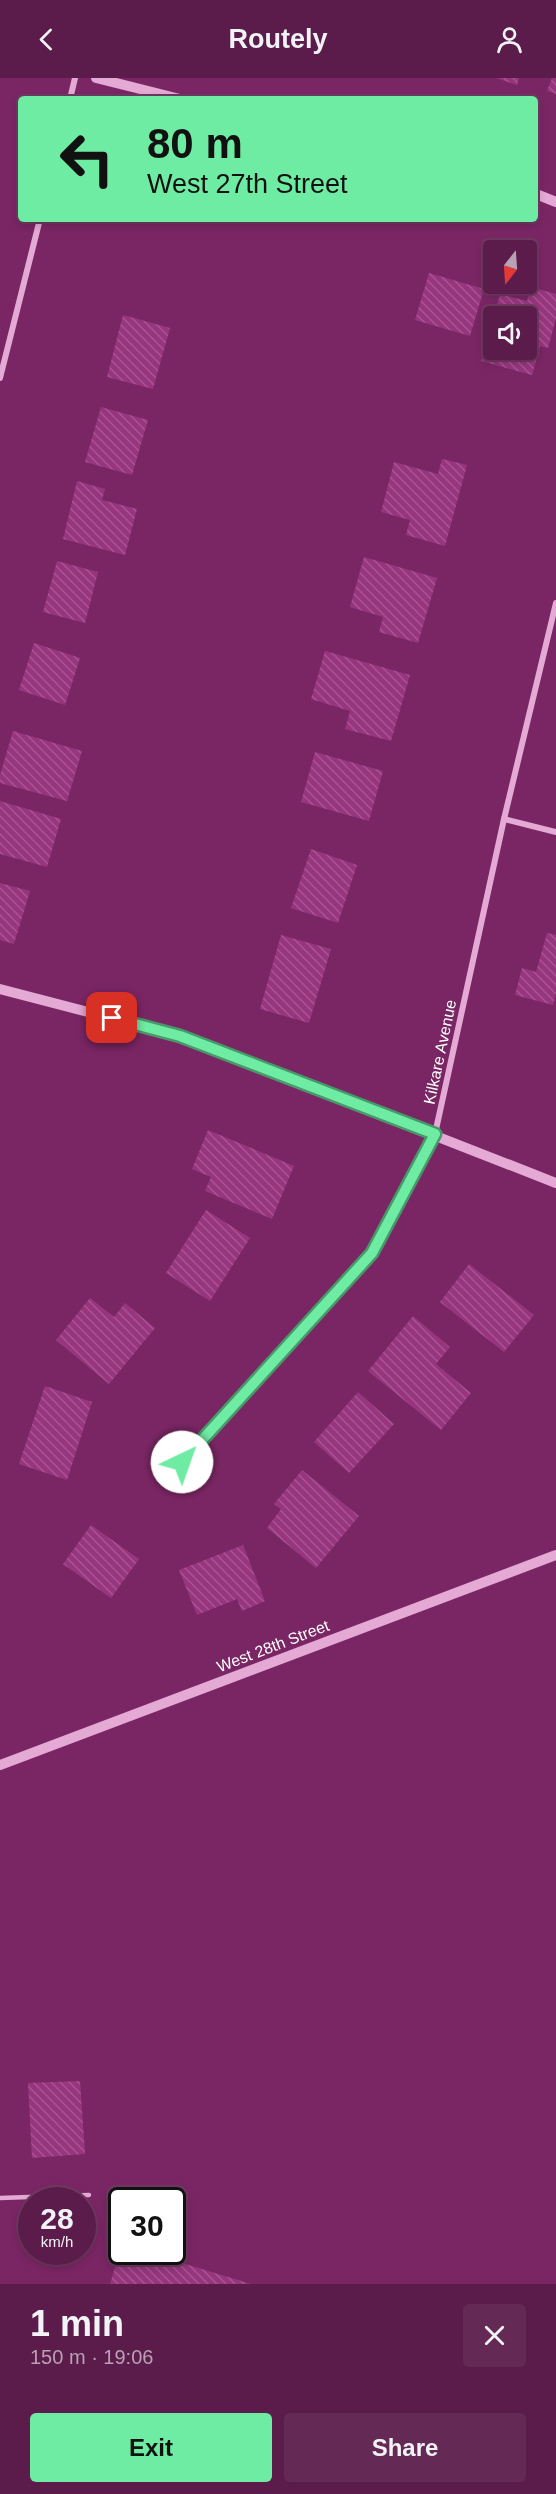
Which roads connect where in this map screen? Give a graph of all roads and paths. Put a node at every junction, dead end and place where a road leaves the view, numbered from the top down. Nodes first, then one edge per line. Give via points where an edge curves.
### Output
1 (75, 78) edge
2 (96, 78) edge
3 (71, 96) edge
4 (168, 96) edge
5 (538, 195) edge
6 (556, 202) edge
7 (39, 222) edge
8 (0, 378) edge
9 (556, 603) edge
10 (504, 819) junction
11 (556, 831) edge
12 (0, 989) edge
13 (435, 1134) junction
14 (556, 1183) edge
15 (182, 1462) dead end
16 (556, 1555) edge
17 (0, 1765) edge
18 (18, 2197) edge
19 (0, 2198) edge

1 - 3 street
2 - 4 street
5 - 6 street
7 - 8 street
9 - 10 street, Kilkare Avenue
10 - 11 street
10 - 13 street, Kilkare Avenue
12 - 13 street via 180,1036
13 - 14 street
13 - 15 street, Kilkare Avenue via 372,1253
16 - 17 street, West 28th Street
18 - 19 lane

